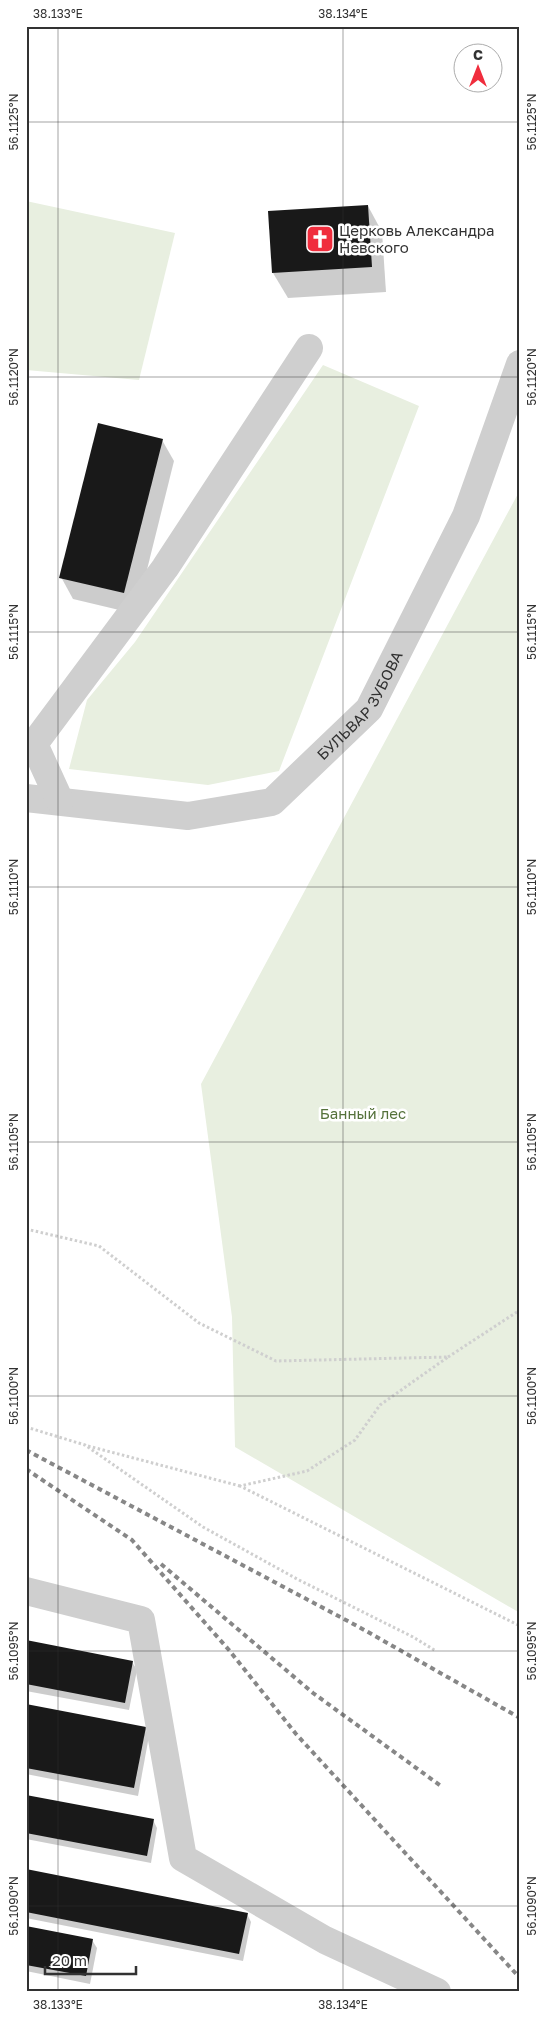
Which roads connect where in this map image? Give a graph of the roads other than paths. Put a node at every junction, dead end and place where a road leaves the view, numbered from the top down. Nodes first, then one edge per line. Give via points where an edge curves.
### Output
1 (310, 348) dead end
2 (520, 364) edge
3 (511, 414) edge
4 (26, 798) edge
5 (60, 801) junction
6 (26, 1591) edge
7 (437, 1992) edge

1 - 5 street via 165,568 34,744
2 - 3 street, БУЛЬВАР ЗУБОВА
3 - 5 street, БУЛЬВАР ЗУБОВА via 466,516 369,710 272,802 188,816
4 - 5 street, БУЛЬВАР ЗУБОВА
6 - 7 street via 141,1620 183,1858 325,1940

